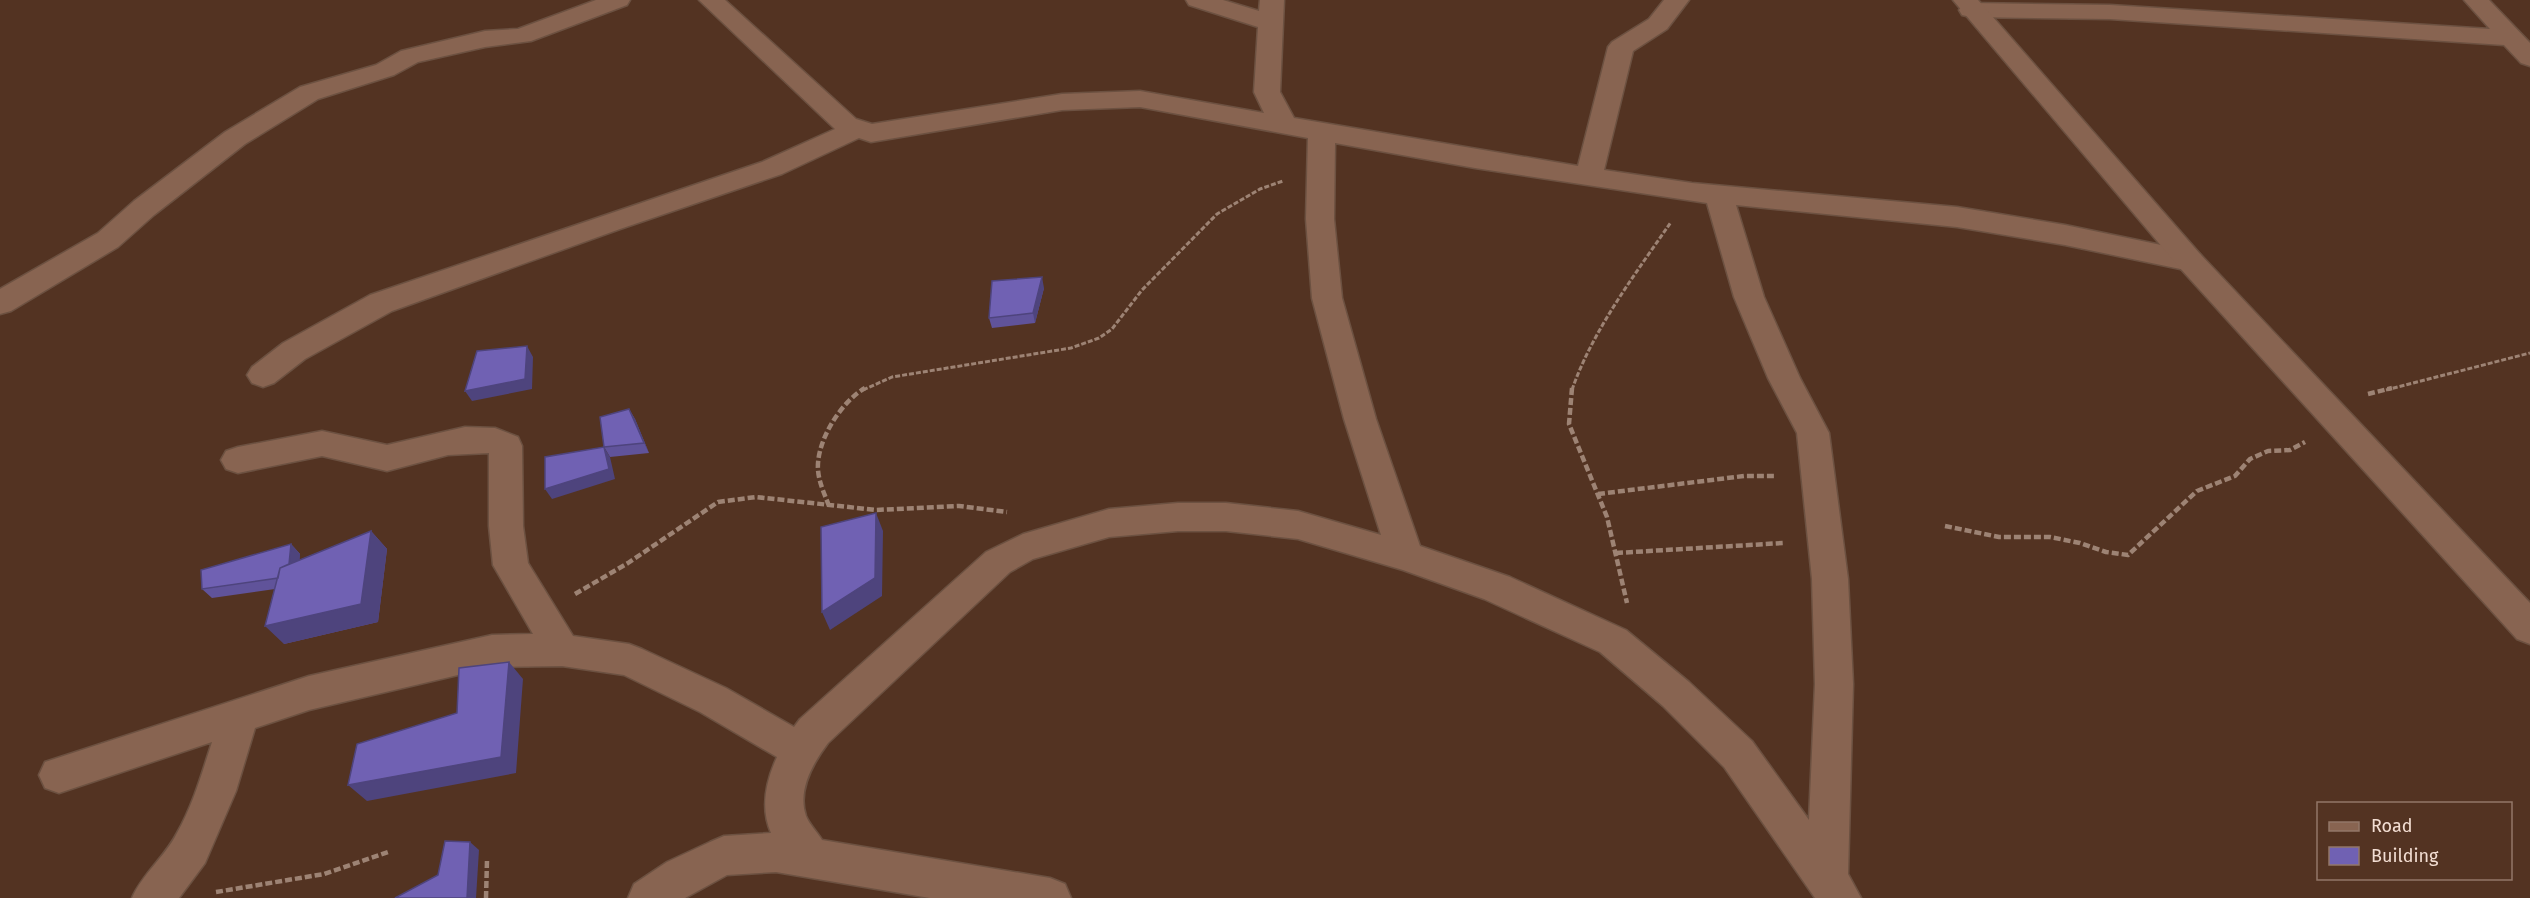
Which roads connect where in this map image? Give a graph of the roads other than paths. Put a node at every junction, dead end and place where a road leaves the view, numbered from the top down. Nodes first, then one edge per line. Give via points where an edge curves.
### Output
1 (618, 0) edge
2 (711, 0) edge
3 (1198, 0) edge
4 (1677, 0) edge
5 (2476, 0) edge
6 (1968, 5) edge
7 (1271, 11) edge
8 (2509, 38) junction
9 (2530, 58) edge
10 (1286, 126) junction
11 (857, 129) junction
12 (1322, 132) junction
13 (1589, 176) junction
14 (1705, 194) junction
15 (2190, 261) junction
16 (0, 303) edge
17 (263, 375) dead end
18 (238, 460) dead end
19 (1406, 556) junction
20 (2530, 628) edge
21 (562, 650) junction
22 (239, 718) junction
23 (800, 750) junction
24 (59, 775) dead end
25 (810, 857) junction
26 (1834, 888) edge
27 (153, 898) edge
28 (649, 898) edge
29 (1050, 898) edge

1 - 16 street via 522,36 485,39 410,56 386,70 309,93 235,138 108,240
2 - 11 street via 847,125
3 - 7 street
4 - 13 street via 1658,24 1621,48
5 - 8 street
6 - 8 street
6 - 15 street
7 - 10 street via 1267,92
8 - 9 street
10 - 11 street via 1170,103 1101,99 1062,102 880,134
10 - 12 street
11 - 17 street via 772,168 381,303 294,351
12 - 13 street
12 - 19 street via 1320,219 1327,298 1360,419
13 - 14 street
14 - 15 street via 1957,217
14 - 26 street via 1784,378 1813,434 1830,579
15 - 20 street
18 - 21 street via 318,444 334,444 387,458 474,439 500,441 506,446 510,565
19 - 23 street via 1298,525 1226,517 1109,523 1044,540 998,562 814,731
19 - 26 street via 1497,588 1613,641 1738,754
21 - 22 street via 492,651 309,693
21 - 23 street via 629,660 713,700
22 - 24 street
22 - 27 street via 216,791 191,849
23 - 25 street via 785,792 786,821
25 - 28 street via 776,852 724,856 681,876
25 - 29 street

